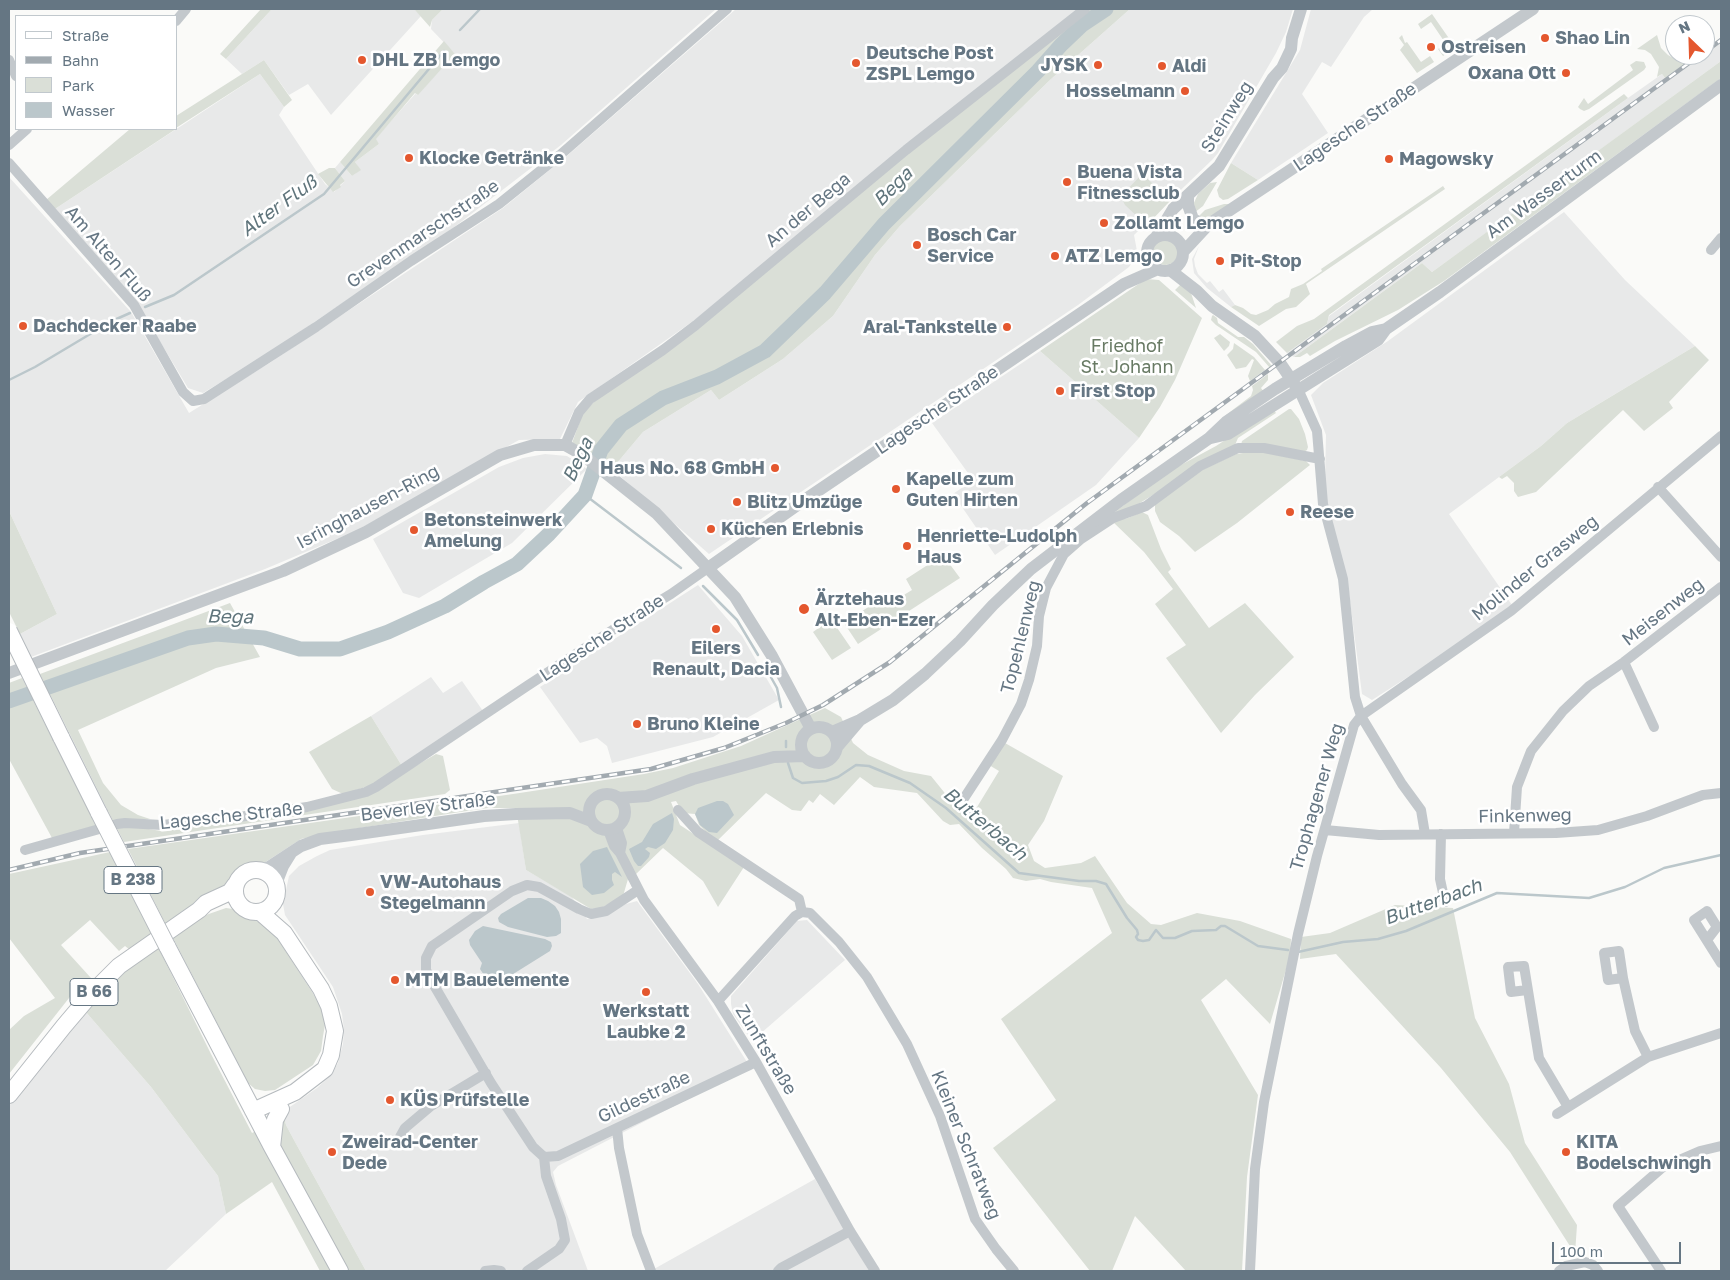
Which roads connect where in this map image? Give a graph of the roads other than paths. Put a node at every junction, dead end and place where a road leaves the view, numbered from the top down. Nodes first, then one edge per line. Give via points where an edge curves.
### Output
1 (728, 9) edge
2 (1085, 9) edge
3 (1301, 9) edge
4 (1533, 9) edge
5 (9, 60) edge
6 (15, 74) edge
7 (1721, 85) edge
8 (26, 130) edge
9 (9, 145) edge
10 (9, 163) edge
11 (1188, 195) junction
12 (1178, 204) junction
13 (1206, 225) junction
14 (1156, 237) junction
15 (1175, 237) junction
16 (1721, 238) edge
17 (1711, 250) dead end
18 (1148, 256) junction
19 (1182, 256) junction
20 (1164, 269) junction
21 (1124, 284) junction
22 (1197, 291) junction
23 (266, 360) joint
24 (1295, 384) junction
25 (1721, 436) edge
26 (565, 445) junction
27 (1320, 459) junction
28 (1658, 487) junction
29 (1721, 557) edge
30 (708, 568) junction
31 (1721, 587) edge
32 (9, 631) edge
33 (1624, 662) junction
34 (9, 673) edge
35 (1361, 716) junction
36 (860, 720) junction
37 (1654, 727) dead end
38 (811, 729) junction
39 (832, 732) junction
40 (802, 741) junction
41 (837, 747) junction
42 (805, 756) junction
43 (774, 757) junction
44 (1721, 793) edge
45 (647, 796) junction
46 (618, 798) junction
47 (591, 804) junction
48 (678, 810) dead end
49 (570, 813) junction
50 (625, 813) junction
51 (972, 814) dead end
52 (591, 821) junction
53 (612, 829) junction
54 (1325, 830) junction
55 (1425, 834) junction
56 (1441, 834) junction
57 (1514, 834) junction
58 (25, 850) dead end
59 (292, 852) junction
60 (259, 870) junction
61 (276, 884) junction
62 (235, 885) junction
63 (638, 890) junction
64 (1445, 902) dead end
65 (239, 904) junction
66 (267, 908) junction
67 (199, 910) junction
68 (802, 912) junction
69 (1707, 940) dead end
70 (1721, 963) edge
71 (1623, 978) dead end
72 (1527, 990) dead end
73 (718, 1001) junction
74 (1721, 1033) edge
75 (1648, 1057) junction
76 (756, 1062) junction
77 (486, 1073) junction
78 (295, 1092) junction
79 (9, 1095) edge
80 (1568, 1107) junction
81 (281, 1109) junction
82 (1556, 1114) dead end
83 (255, 1115) junction
84 (617, 1128) junction
85 (400, 1137) dead end
86 (1721, 1146) edge
87 (272, 1148) junction
88 (544, 1157) junction
89 (850, 1231) junction
90 (340, 1271) edge
91 (485, 1271) edge
92 (501, 1271) edge
93 (527, 1271) edge
94 (651, 1271) edge
95 (778, 1271) edge
96 (875, 1271) edge
97 (1014, 1271) edge
98 (1250, 1271) edge
99 (1559, 1271) edge
100 (1598, 1271) edge
101 (1661, 1271) edge

1 - 23 street, Grevenmarschstraße via 499,204
2 - 26 street, An der Bega via 906,150 696,325 590,399 579,412
3 - 11 street, Steinweg via 1292,38 1284,48 1273,78 1227,155
4 - 13 street, Lagesche Straße
5 - 6 street
7 - 24 street, Am Wasserturm via 1448,287 1386,329 1378,340
8 - 9 street
10 - 23 street, Am Alten Fluß via 134,305 183,392 194,401 204,399
11 - 12 street, Steinweg
11 - 13 street via 1193,219
12 - 14 street, Steinweg
12 - 15 street via 1173,222
13 - 15 street, Lagesche Straße
13 - 19 street, Lagesche Straße
14 - 15 street
14 - 18 street via 1149,246
15 - 19 street
16 - 17 street
18 - 20 street via 1153,265
18 - 21 street, Lagesche Straße
19 - 20 street
19 - 22 street, Trophagener Weg
20 - 21 street, Lagesche Straße
20 - 22 street, Trophagener Weg
21 - 30 street, Lagesche Straße
22 - 24 street, Trophagener Weg via 1212,306 1255,336
24 - 27 street, Trophagener Weg via 1317,431
24 - 36 street, Am Wasserturm via 1228,434 1208,439 1031,569 925,674 893,700
25 - 28 street, Molinder Grasweg
26 - 30 street, Isringhausen-Ring via 583,455 656,513
26 - 34 street, Isringhausen-Ring via 534,445 500,455 366,532 283,571
27 - 35 street, Trophagener Weg via 1323,504 1343,579 1355,698
27 - 51 street, Topehlenweg via 1264,448 1238,448 1200,466 1146,506 1113,518 1080,539 1064,554 1046,588 1029,680 1021,704 959,806
28 - 29 street
28 - 35 street, Molinder Grasweg via 1511,611
30 - 38 street via 744,610
30 - 58 street, Lagesche Straße via 366,792 308,807 248,815 162,825 116,824
31 - 33 street, Meisenweg
32 - 83 main road, B 238, bridge
33 - 37 street, Meisenweg
33 - 57 street, Meisenweg via 1589,686 1562,711 1531,751 1517,787
35 - 54 street, Trophagener Weg via 1354,724
35 - 55 street via 1421,810
36 - 39 street
36 - 41 street
38 - 39 street via 824,728
38 - 40 street
39 - 41 street
40 - 42 street
40 - 43 street
41 - 42 street via 833,757 824,762 813,762
42 - 43 street
43 - 45 street via 693,779
44 - 57 street, Finkenweg via 1704,795 1598,830
45 - 46 street
45 - 50 street
46 - 47 street via 603,794
46 - 50 street via 625,807
47 - 49 street
47 - 52 street
48 - 68 street, Kleiner Schratweg via 698,832 799,899
49 - 52 street
49 - 59 street, Beverley Straße via 474,817 320,840
50 - 53 street via 623,821
52 - 53 street via 598,828
53 - 63 street, Zunftstraße via 614,846
54 - 55 street, Finkenweg via 1379,835
54 - 98 street, Trophagener Weg via 1298,934 1264,1102 1255,1169
55 - 56 street, Finkenweg
56 - 57 street, Finkenweg
56 - 64 street via 1440,879
59 - 60 street, Beverley Straße
59 - 61 street
60 - 61 main road
60 - 62 main road via 242,875
61 - 66 main road via 277,891
62 - 65 main road
62 - 67 main road, B 66 via 230,892 206,903
63 - 73 street, Zunftstraße
63 - 77 street via 606,911 591,914 539,887 527,885 512,891 432,946 426,958 426,970
65 - 66 main road via 248,912
65 - 67 main road, B 66 via 232,901
66 - 78 main road via 321,989 335,1031 325,1069
67 - 79 main road, B 66 via 119,966 92,993
68 - 73 street
68 - 97 street, Kleiner Schratweg via 810,913 844,948 891,1016 940,1116 975,1218
69 - 70 street
71 - 75 street via 1635,1031
72 - 80 street via 1539,1058
73 - 76 street, Zunftstraße
74 - 75 street
75 - 80 street
76 - 84 street, Gildestraße
76 - 89 street, Zunftstraße
77 - 85 street via 431,1106 405,1128
77 - 88 street via 533,1146
78 - 81 main road
78 - 83 main road
80 - 82 street
81 - 83 main road
81 - 87 main road via 275,1120
83 - 87 main road, B 238
84 - 88 street, Gildestraße via 558,1156
84 - 94 street via 637,1234
86 - 101 street via 1663,1167 1618,1206
87 - 90 main road, B 238
88 - 93 street via 546,1176 566,1240 559,1249
89 - 95 street
89 - 96 street, Zunftstraße
91 - 92 street
99 - 100 street via 1585,1262

